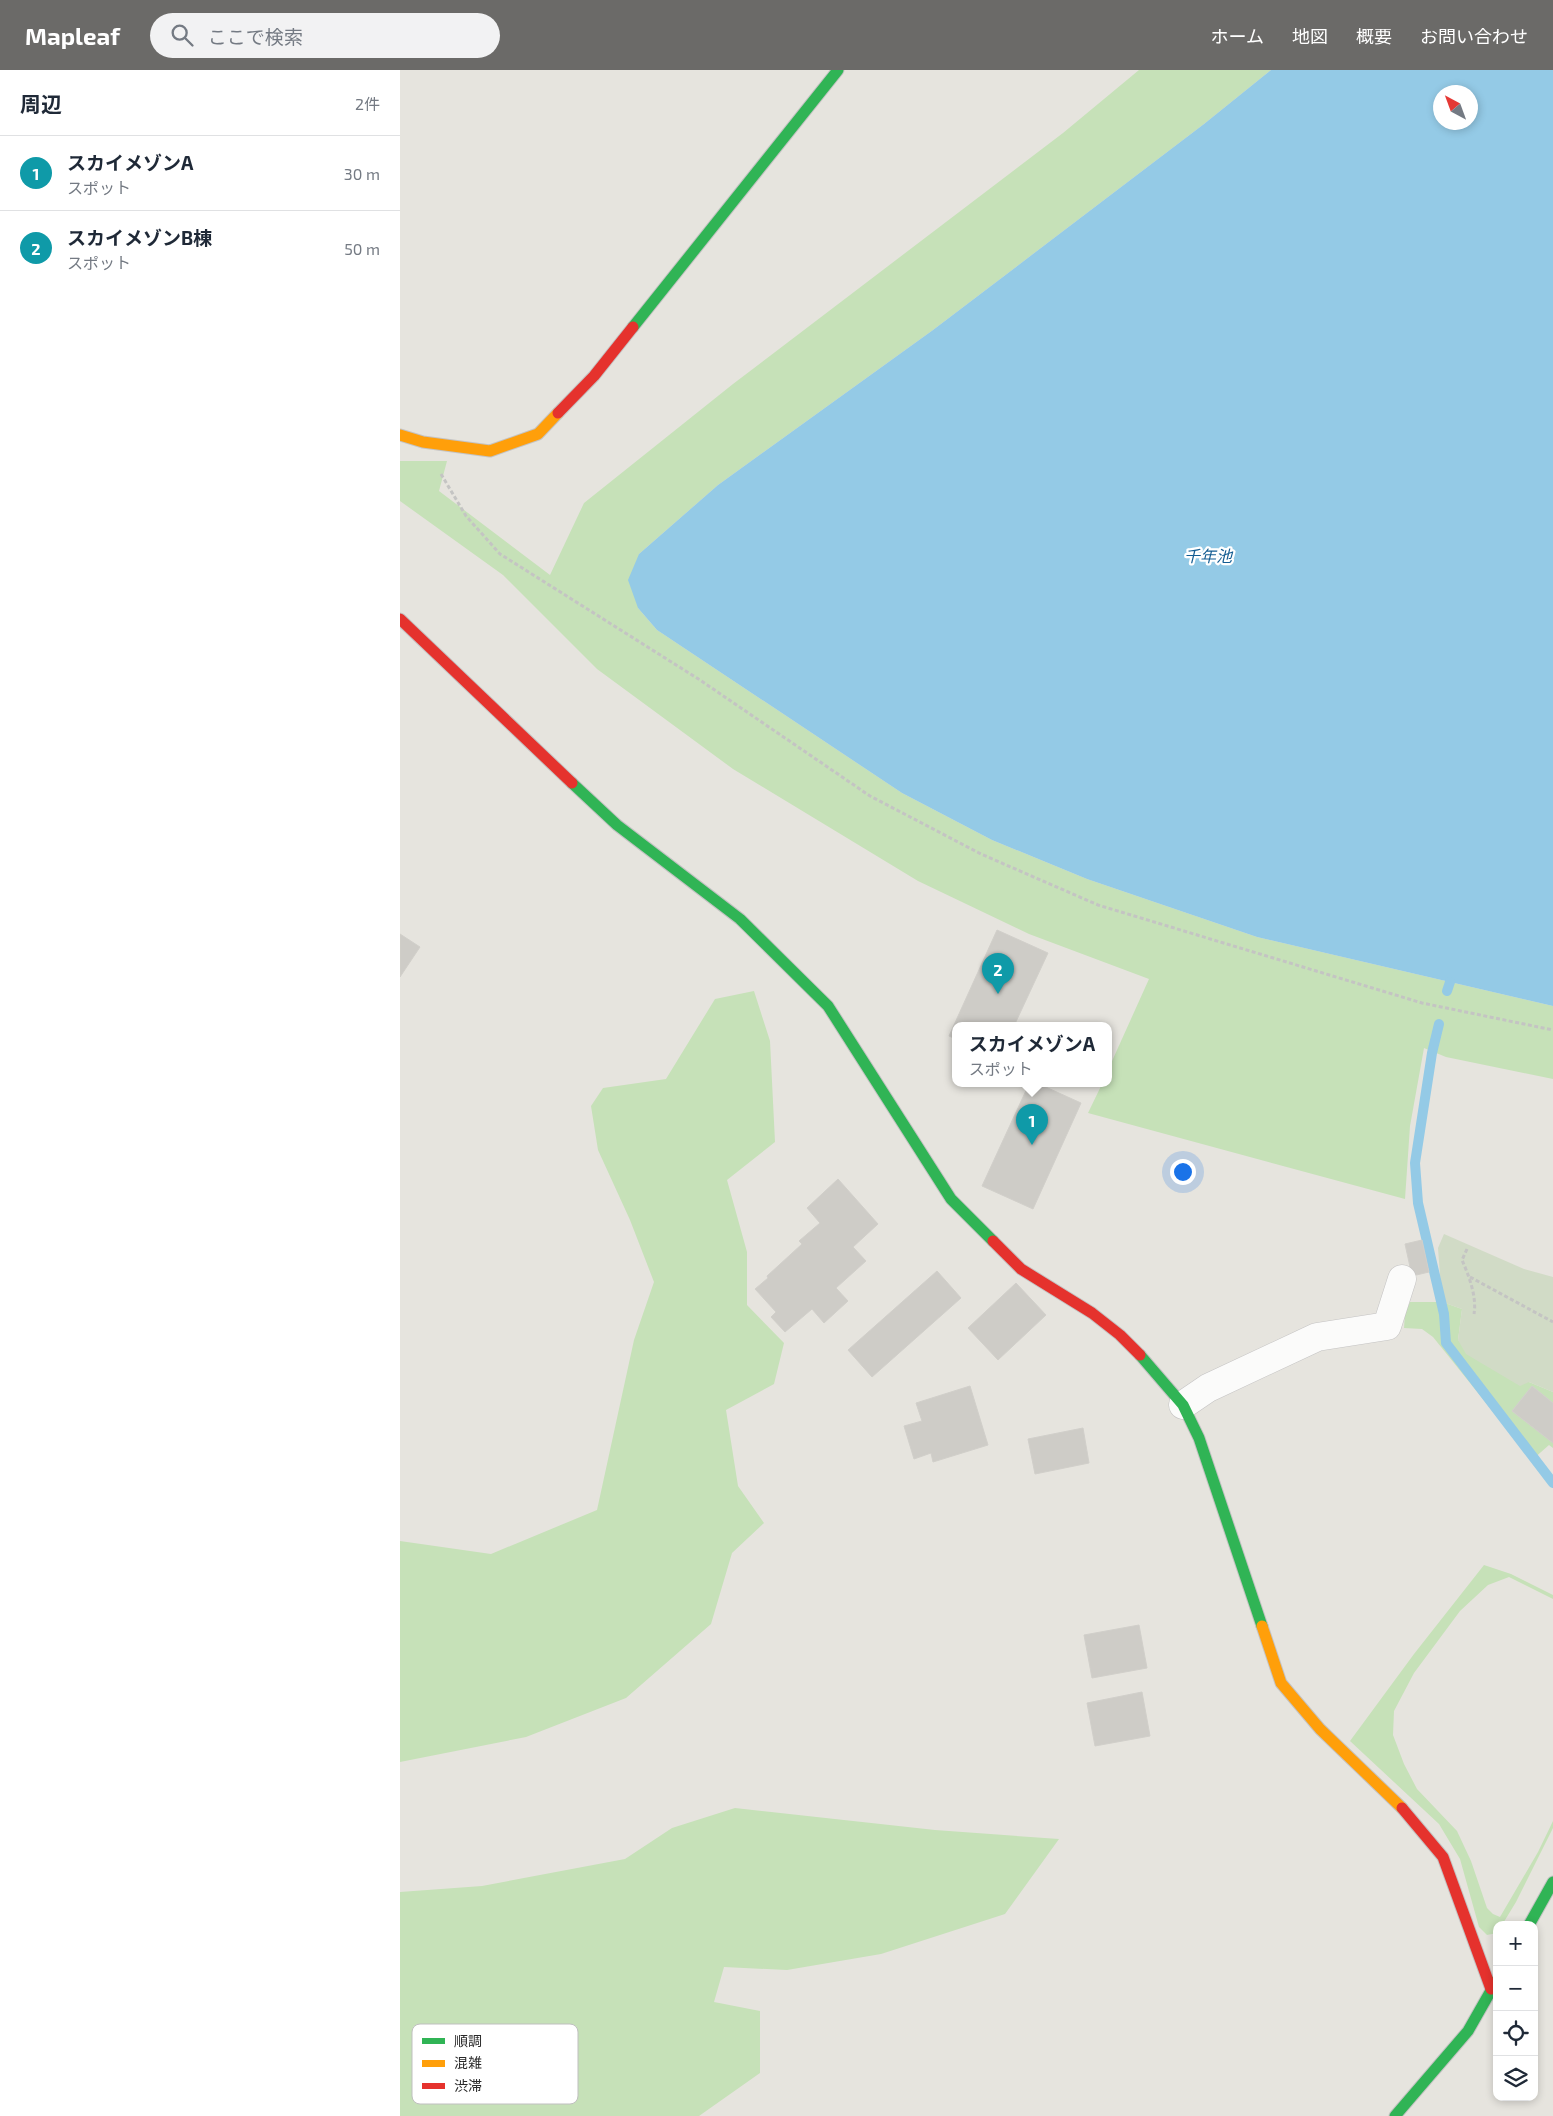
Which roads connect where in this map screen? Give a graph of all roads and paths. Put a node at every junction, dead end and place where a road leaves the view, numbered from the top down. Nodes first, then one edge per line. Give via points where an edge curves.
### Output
1 (838, 70) edge
2 (400, 435) edge
3 (423, 442) junction
4 (400, 619) edge
5 (1553, 1030) edge
6 (1467, 1249) dead end
7 (1470, 1277) junction
8 (1402, 1279) dead end
9 (1474, 1314) dead end
10 (1553, 1322) edge
11 (1183, 1405) junction
12 (1553, 1882) edge
13 (1531, 1921) edge
14 (1493, 1982) edge
15 (1493, 1986) edge
16 (1395, 2116) edge

1 - 3 street via 594,376 538,434 490,451
2 - 3 street
3 - 5 path via 466,516 500,554 700,680 878,801 981,854 1098,905 1422,1003
4 - 11 street via 617,825 740,919 828,1006 950,1199 1022,1270 1092,1313 1120,1335
6 - 7 path via 1462,1260
7 - 9 path
7 - 10 path
8 - 11 street via 1387,1326 1317,1337 1208,1388
11 - 14 street via 1199,1438 1281,1683 1320,1729 1397,1802 1443,1857
12 - 13 street
15 - 16 street via 1468,2031

